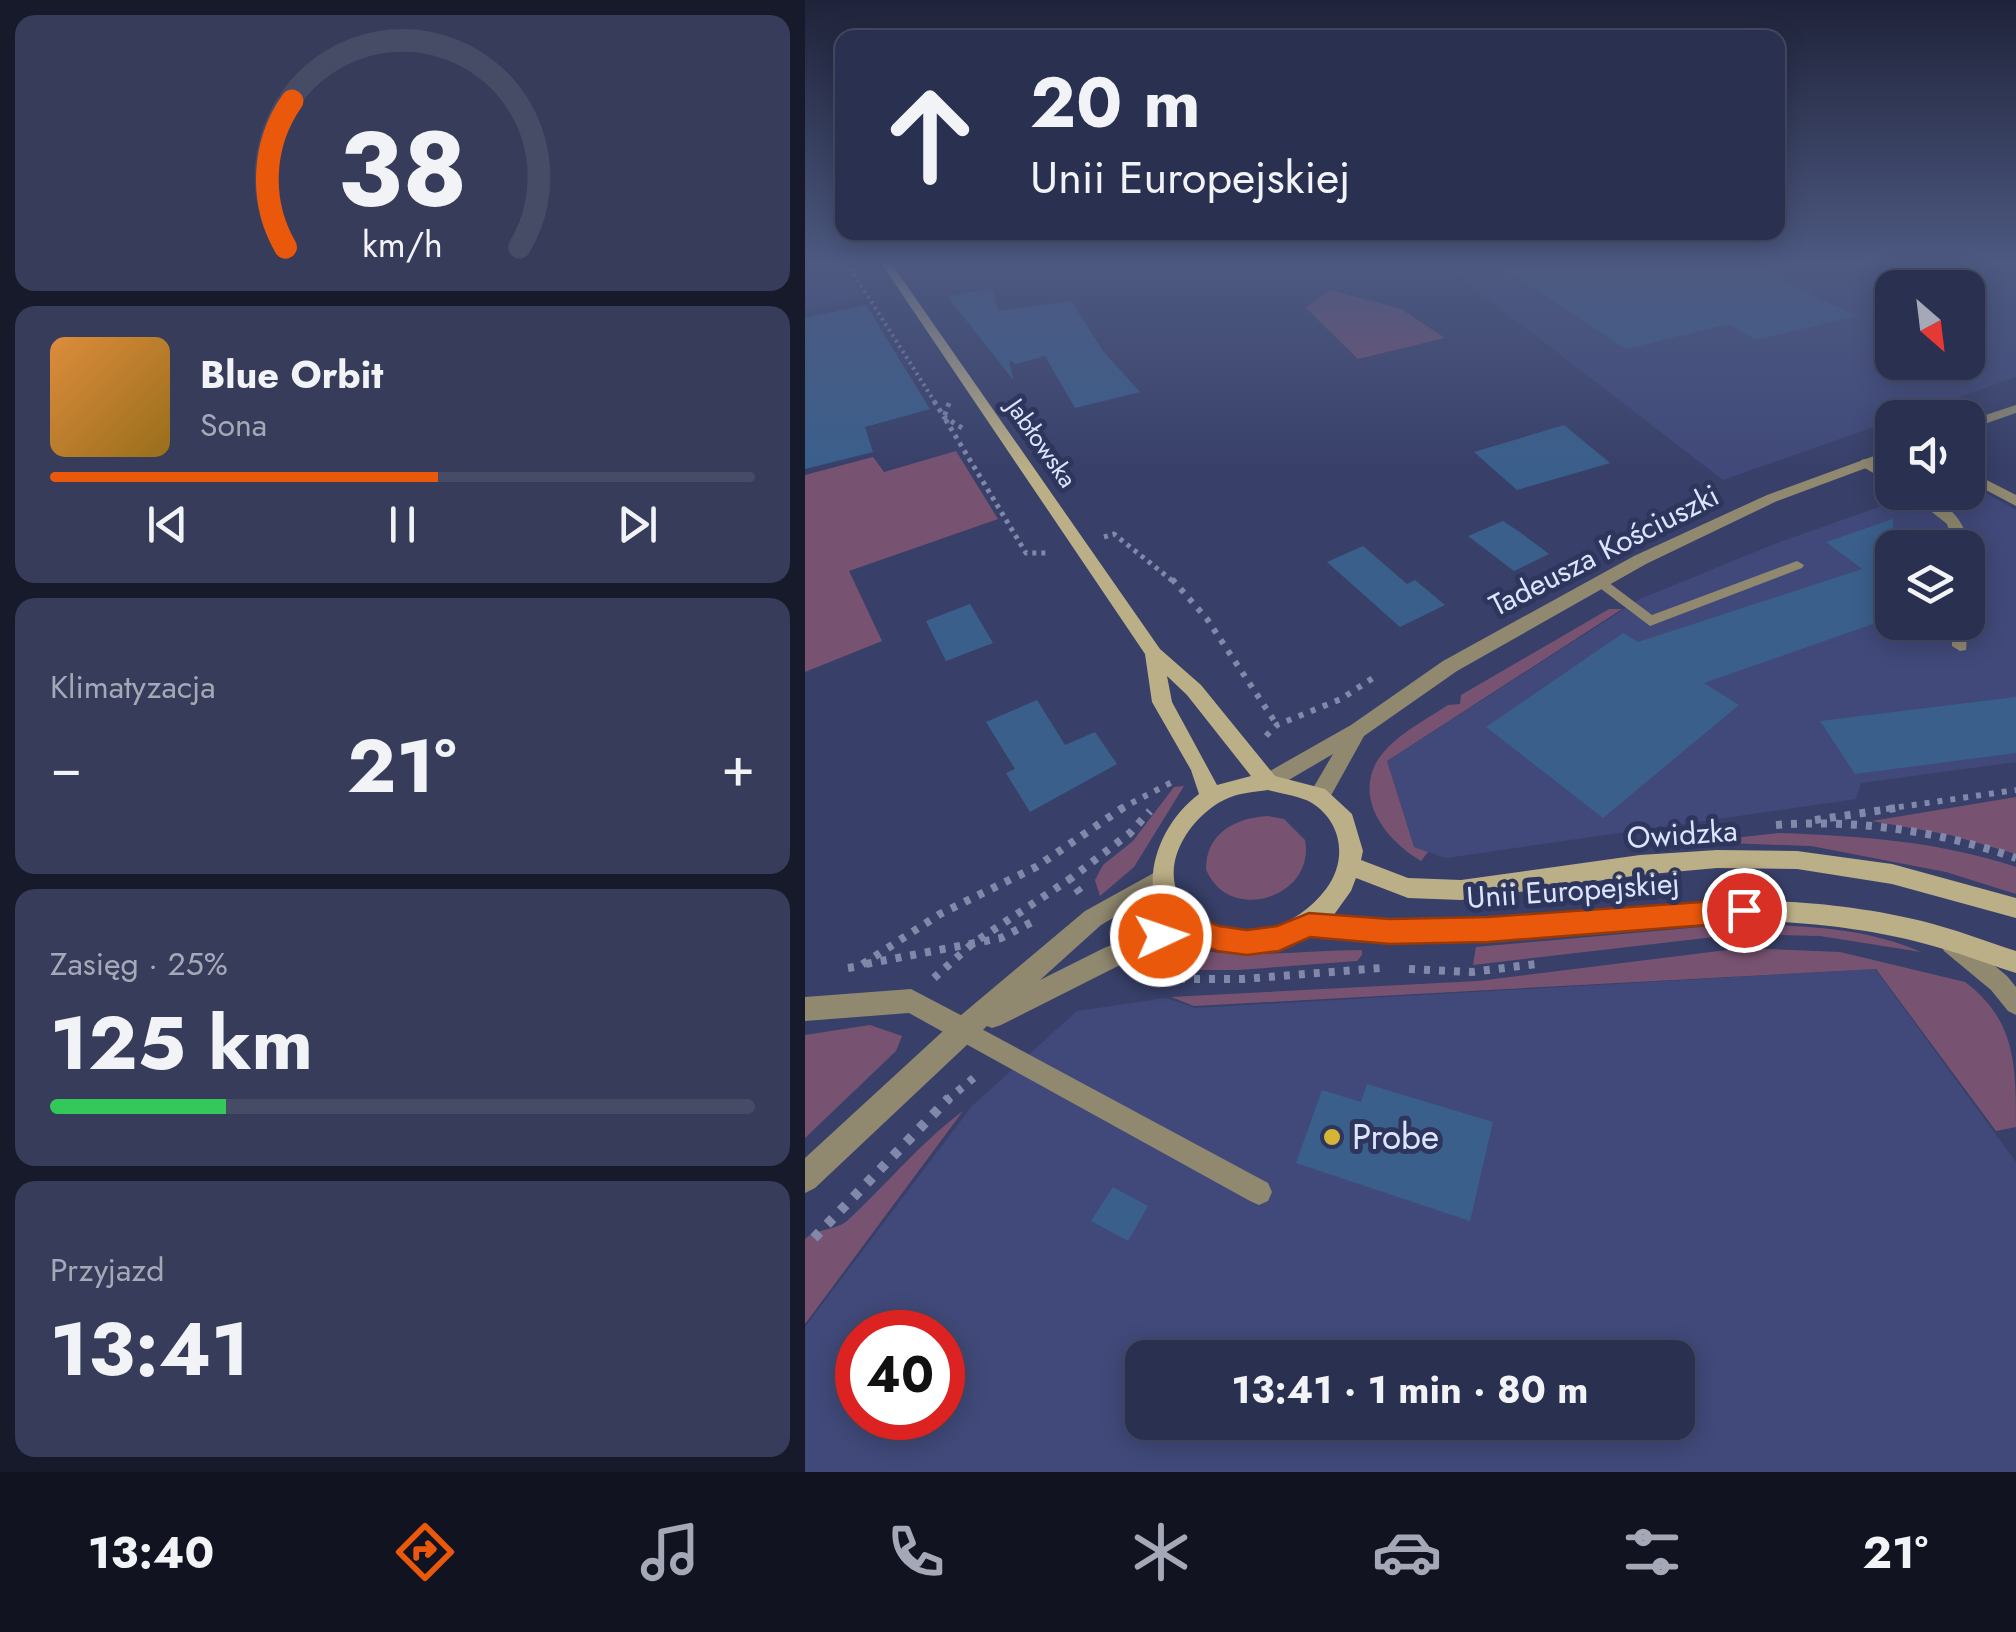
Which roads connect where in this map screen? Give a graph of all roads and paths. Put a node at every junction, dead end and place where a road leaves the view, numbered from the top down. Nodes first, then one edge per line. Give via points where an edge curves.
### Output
1 (933, 332) edge
2 (951, 396) dead end
3 (2016, 409) edge
4 (1985, 420) edge
5 (1875, 459) edge
6 (1865, 463) junction
7 (1875, 469) edge
8 (1985, 484) edge
9 (2016, 501) edge
10 (1938, 510) edge
11 (1960, 530) edge
12 (1082, 544) junction
13 (1797, 565) dead end
14 (1599, 582) junction
15 (1960, 640) edge
16 (1960, 646) dead end
17 (1153, 653) junction
18 (1277, 725) dead end
19 (1358, 730) junction
20 (1180, 778) dead end
21 (1268, 782) junction
22 (2016, 790) edge
23 (1320, 795) junction
24 (1211, 796) junction
25 (1804, 822) dead end
26 (1352, 867) junction
27 (1070, 879) dead end
28 (1161, 879) junction
29 (1082, 896) dead end
30 (1065, 904) dead end
31 (2016, 908) edge
32 (1049, 913) dead end
33 (1309, 925) junction
34 (1190, 926) junction
35 (1948, 940) junction
36 (971, 944) junction
37 (2016, 962) edge
38 (1547, 963) dead end
39 (859, 966) junction
40 (841, 969) dead end
41 (1139, 979) dead end
42 (911, 1001) junction
43 (2016, 1004) edge
44 (805, 1009) edge
45 (963, 1030) junction
46 (1005, 1054) junction
47 (805, 1178) edge
48 (1259, 1192) dead end
49 (814, 1238) dead end

1 - 12 main road, Jabłowska
2 - 12 path via 943,417 1026,554
3 - 4 street
5 - 6 street, Tadeusza Kościuszki
6 - 7 lane
6 - 14 street, Tadeusza Kościuszki via 1772,498
8 - 9 street
10 - 11 lane
12 - 17 main road, Jabłowska
12 - 18 path via 1114,534 1153,558 1197,602
13 - 14 lane via 1650,620
14 - 19 street, Tadeusza Kościuszki via 1450,666
15 - 16 lane
17 - 21 main road, Jabłowska via 1194,690
17 - 24 main road, Jabłowska via 1162,702
19 - 21 street, Tadeusza Kościuszki
19 - 23 street, Tadeusza Kościuszki
20 - 39 path
21 - 23 main road
21 - 24 main road
22 - 25 path
23 - 26 main road via 1347,825
24 - 28 main road via 1172,832
26 - 31 main road, Owidzka via 1408,888 1461,890 1717,858 1797,860 1892,874
26 - 33 main road via 1344,888
27 - 36 path
28 - 34 main road via 1170,905
28 - 45 street via 1093,918
29 - 30 path
32 - 36 path via 1001,938
33 - 34 main road via 1247,942
33 - 35 main road, Unii Europejskiej via 1488,930 1744,910 1816,914
34 - 45 street
35 - 37 main road, Unii Europejskiej
35 - 43 lane
36 - 39 path
36 - 42 path
38 - 41 path via 1472,972 1377,968
39 - 40 path
42 - 44 street
42 - 45 street
45 - 46 lane
45 - 47 street
46 - 48 lane
46 - 49 path via 941,1105

